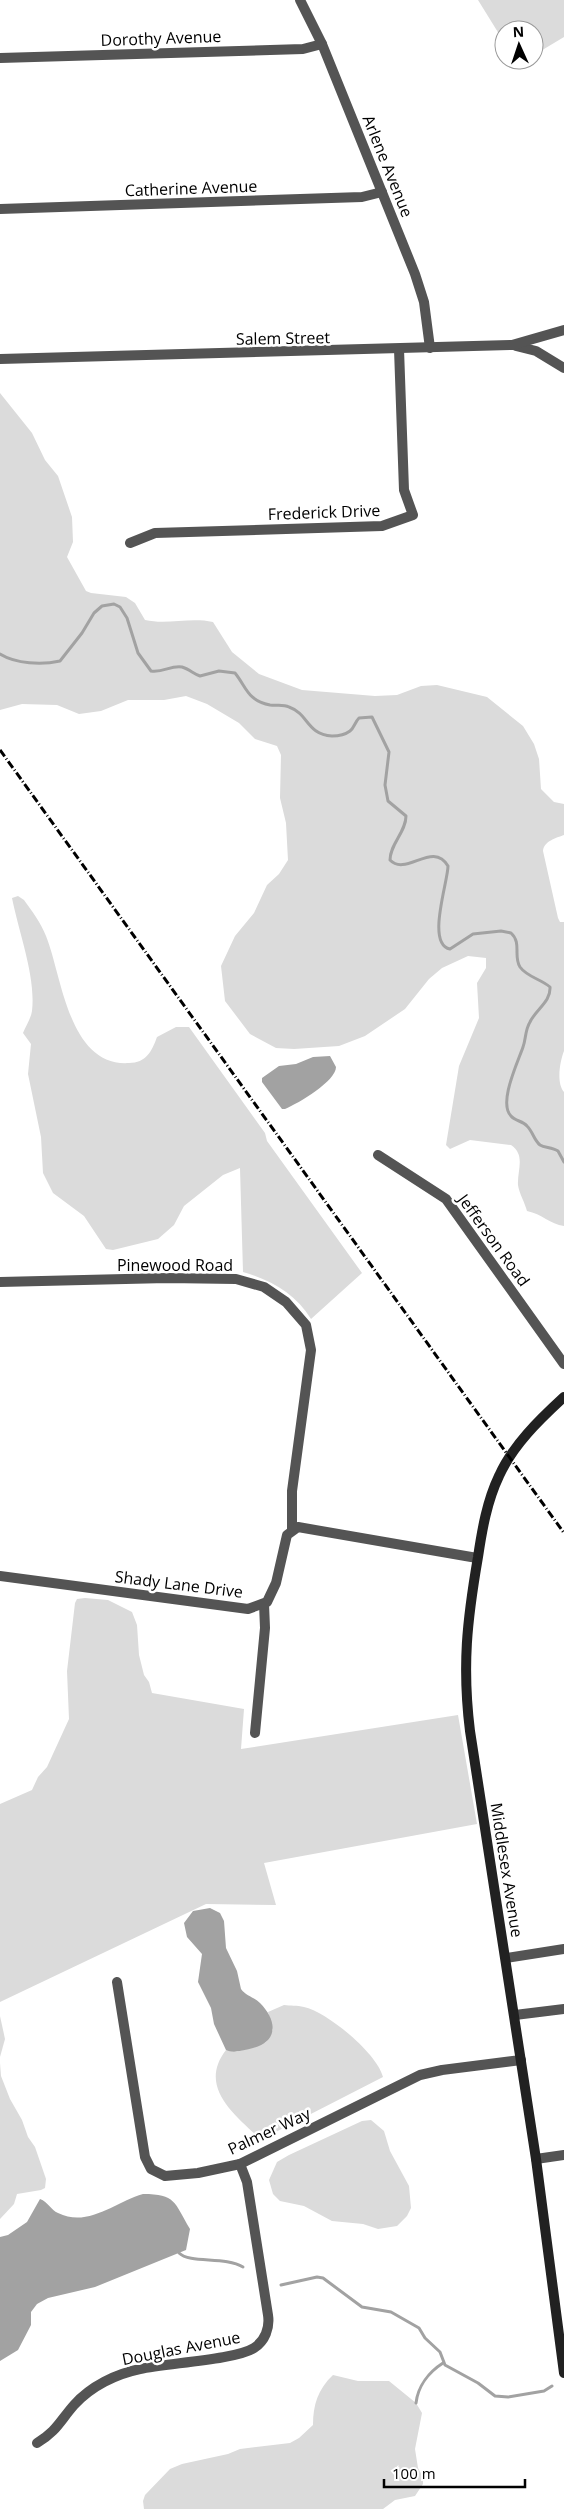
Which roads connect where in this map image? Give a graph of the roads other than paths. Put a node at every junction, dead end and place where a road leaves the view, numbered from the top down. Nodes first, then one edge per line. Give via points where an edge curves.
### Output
1 (300, 0) edge
2 (322, 44) junction
3 (0, 58) edge
4 (382, 192) junction
5 (0, 209) edge
6 (564, 330) edge
7 (512, 345) junction
8 (430, 348) junction
9 (400, 349) junction
10 (0, 359) edge
11 (564, 368) edge
12 (130, 543) dead end
13 (378, 1155) dead end
14 (0, 1282) edge
15 (564, 1364) edge
16 (564, 1397) edge
17 (292, 1530) junction
18 (478, 1558) junction
19 (0, 1576) edge
20 (264, 1604) junction
21 (255, 1732) dead end
22 (564, 1948) edge
23 (506, 1958) junction
24 (117, 1982) dead end
25 (564, 2009) edge
26 (514, 2016) junction
27 (521, 2060) junction
28 (564, 2155) edge
29 (536, 2159) junction
30 (240, 2164) junction
31 (564, 2373) edge
32 (37, 2443) dead end

1 - 2 street, Arlene Avenue
2 - 3 street, Dorothy Avenue via 303,49
2 - 4 street, Arlene Avenue
4 - 5 street, Catherine Avenue via 364,197
4 - 8 street, Arlene Avenue via 419,283
6 - 7 street, Salem Street
7 - 8 street, Salem Street
7 - 11 street via 536,351
8 - 9 street, Salem Street
9 - 10 street, Salem Street
9 - 12 street, Frederick Drive via 404,490 413,515 382,526 155,533
13 - 15 street, Jefferson Road via 446,1199
14 - 17 street, Pinewood Road via 230,1279 254,1283 286,1302 306,1326 311,1350 292,1492
16 - 18 main road, Middlesex Avenue via 527,1435 498,1476 486,1514
17 - 18 street via 306,1527
17 - 20 street, Shady Lane Drive via 286,1539 273,1592
18 - 23 main road, Middlesex Avenue via 466,1634 465,1684
19 - 20 street, Shady Lane Drive via 238,1608 252,1609
20 - 21 street via 266,1628
22 - 23 street
23 - 26 main road, Middlesex Avenue
24 - 30 street, Palmer Way via 149,2166 159,2174 170,2176
25 - 26 street
26 - 27 main road, Middlesex Avenue
27 - 29 main road, Middlesex Avenue
27 - 30 street, Palmer Way via 420,2075
28 - 29 street
29 - 31 main road, Middlesex Avenue
30 - 32 street, Douglas Avenue via 247,2181 268,2315 268,2328 262,2340 244,2352 119,2375 91,2390 55,2431

